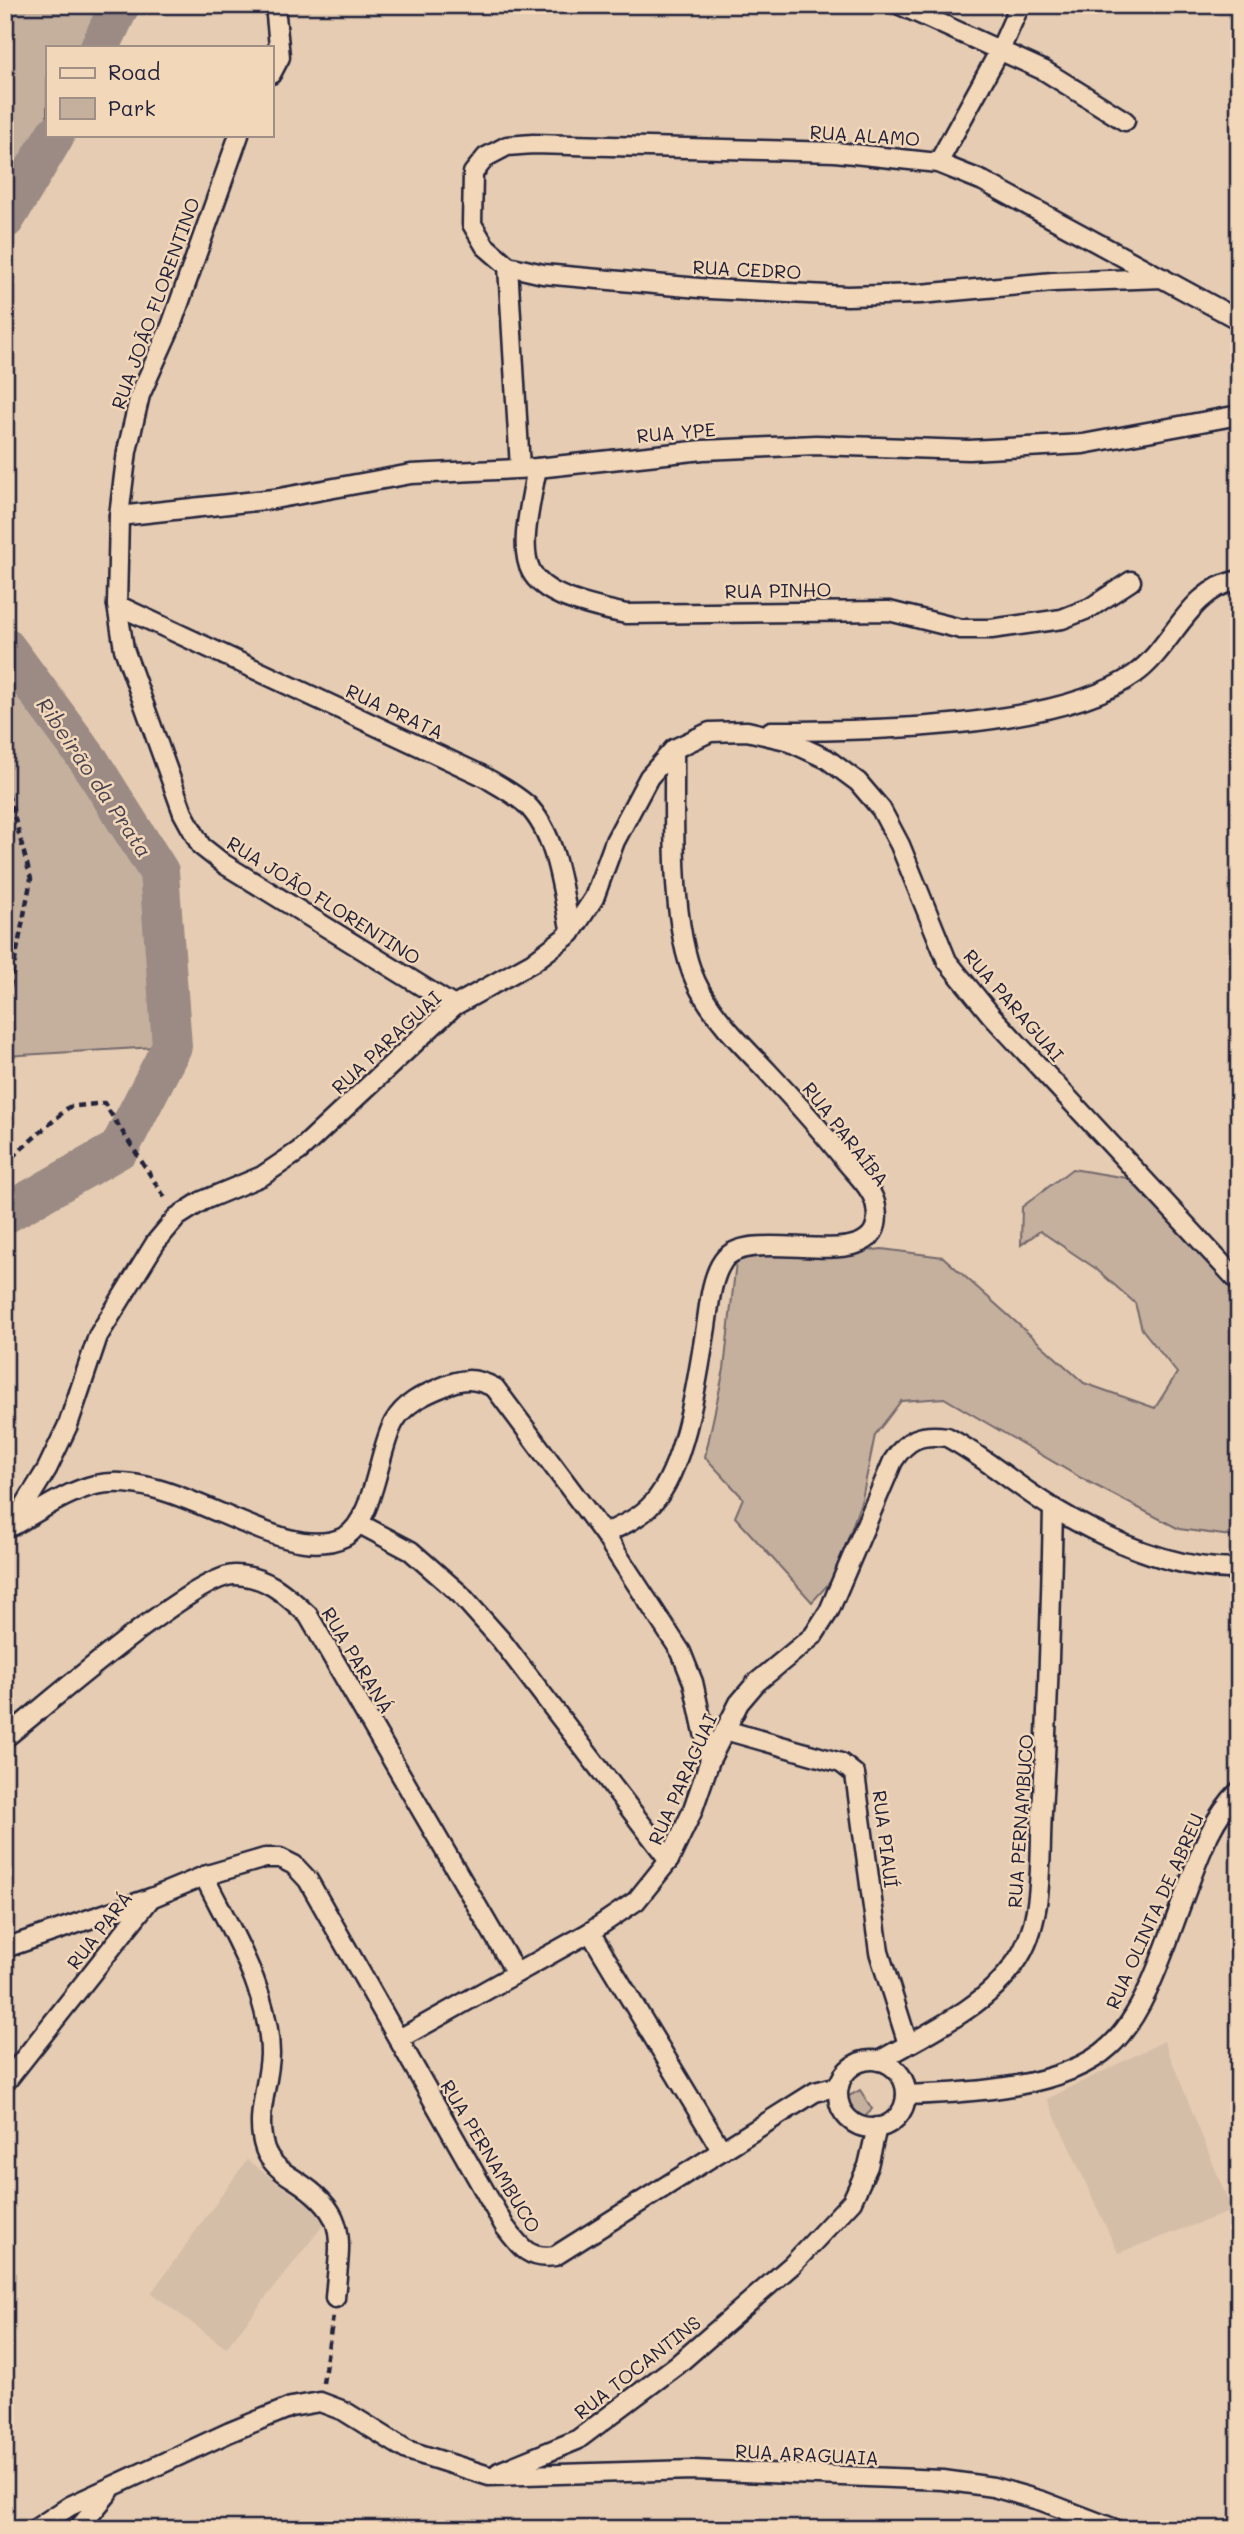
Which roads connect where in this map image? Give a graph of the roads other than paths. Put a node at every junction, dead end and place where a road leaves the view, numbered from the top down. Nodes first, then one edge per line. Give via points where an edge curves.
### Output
1 (275, 5) edge
2 (900, 5) edge
3 (1020, 5) edge
4 (1000, 50) junction
5 (273, 70) edge
6 (1125, 121) dead end
7 (239, 136) edge
8 (938, 163) junction
9 (508, 266) junction
10 (1163, 278) junction
11 (1239, 320) edge
12 (1239, 415) edge
13 (529, 468) junction
14 (119, 516) junction
15 (1239, 580) edge
16 (1131, 581) dead end
17 (117, 605) junction
18 (747, 731) junction
19 (674, 749) junction
20 (571, 933) junction
21 (454, 1006) junction
22 (1239, 1282) edge
23 (1053, 1508) junction
24 (360, 1524) junction
25 (9, 1531) edge
26 (604, 1534) junction
27 (1239, 1569) edge
28 (725, 1730) junction
29 (5, 1738) edge
30 (710, 1760) junction
31 (1239, 1791) edge
32 (265, 1858) joint
33 (669, 1860) junction
34 (205, 1877) junction
35 (151, 1898) junction
36 (590, 1933) junction
37 (5, 1948) edge
38 (516, 1973) junction
39 (399, 2039) junction
40 (908, 2044) junction
41 (879, 2061) junction
42 (5, 2083) edge
43 (839, 2086) junction
44 (906, 2095) junction
45 (877, 2127) junction
46 (722, 2151) junction
47 (335, 2298) road end
48 (489, 2476) junction
49 (111, 2489) junction
50 (35, 2529) edge
51 (78, 2529) edge
52 (1115, 2529) edge

1 - 5 street via 280,57
2 - 4 street
3 - 4 street
4 - 6 street via 1045,71
4 - 8 street
7 - 14 street, RUA JOÃO FLORENTINO via 171,326 139,395
8 - 9 street, RUA ALAMO via 835,152 507,146 486,157 473,173 472,224 485,246
8 - 10 street, RUA ALAMO via 983,181
9 - 10 street, RUA CEDRO via 543,274 710,289 847,296
9 - 13 street, RUA PINHO
10 - 11 street, RUA ALAMO
12 - 13 street, RUA YPE via 1083,444 969,450 753,447
13 - 14 street, RUA YPE via 411,474 274,499
13 - 16 street, RUA PINHO via 524,556 530,572 542,586 587,606 626,614 889,611 961,629 991,629 1062,619 1090,608
14 - 17 street, RUA JOÃO FLORENTINO
15 - 18 street via 1210,592 1136,674 1083,700 944,724 857,731
17 - 20 street, RUA PRATA via 508,791 541,824 551,847
17 - 21 street, RUA JOÃO FLORENTINO via 124,649 183,813 201,846
18 - 19 street, RUA PARAGUAI via 710,732
18 - 22 street, RUA PARAGUAI via 786,740 827,759 858,782 881,809 900,845 947,961 991,1015
19 - 20 street, RUA PARAGUAI via 649,778 615,841 593,898
19 - 26 street, RUA PARAÍBA via 680,913 687,956 699,989 722,1023 813,1120 876,1206 874,1228 860,1244 837,1249 738,1247 723,1260 708,1310 693,1406 669,1477 654,1503
20 - 21 street, RUA PARAGUAI via 533,962
21 - 25 street, RUA PARAGUAI via 299,1151 262,1176 202,1201 177,1217 156,1242 98,1336 68,1426
23 - 27 street, RUA PARAGUAI via 1164,1559
23 - 28 street, RUA PARAGUAI via 947,1437 929,1434 915,1438 893,1461 829,1611 813,1636 756,1684
23 - 40 street, RUA PERNAMBUCO via 1050,1688 1035,1915 1018,1960 1003,1980
24 - 25 street via 345,1536 321,1543 285,1537 183,1495 145,1485 97,1484 70,1494
24 - 26 street via 394,1421 416,1399 458,1380 478,1379 495,1388
24 - 33 street via 411,1551 460,1594 501,1640
26 - 30 street via 681,1652 693,1682
28 - 30 street, RUA PARAGUAI
28 - 40 street, RUA PIAUÍ via 841,1763 855,1774 879,1952
29 - 38 street, RUA PARANÁ via 191,1592 233,1575 273,1584 308,1615
30 - 33 street, RUA PARAGUAI
31 - 44 street, RUA OLINTA DE ABREU via 1210,1830 1154,1973 1131,2020 1111,2046 1087,2063 997,2090
32 - 34 street, RUA PARÁ
32 - 39 street, RUA PERNAMBUCO via 280,1858 294,1865 308,1880
33 - 36 street, RUA PARAGUAI via 636,1901
34 - 35 street, RUA PARÁ
34 - 47 street via 266,2016 270,2055 261,2129 266,2151 279,2170 320,2196 335,2218 340,2247
35 - 37 street
35 - 42 street, RUA PARÁ
36 - 38 street, RUA PARAGUAI
36 - 46 street
38 - 39 street, RUA PARAGUAI
39 - 46 street, RUA PERNAMBUCO via 505,2227 524,2252 541,2259 555,2256
40 - 41 street, RUA PERNAMBUCO
41 - 43 street via 850,2068
41 - 44 street via 899,2073
43 - 45 street via 844,2113 859,2125
43 - 46 street, RUA PERNAMBUCO via 815,2092
44 - 45 street via 898,2116
45 - 48 street, RUA TOCANTINS via 869,2166 852,2201 792,2265 677,2365 578,2440
48 - 49 street via 407,2450 344,2411 320,2402 291,2407 230,2432
48 - 52 street, RUA ARAGUAIA via 693,2470 943,2480 993,2487
49 - 50 street via 70,2506
49 - 51 street

